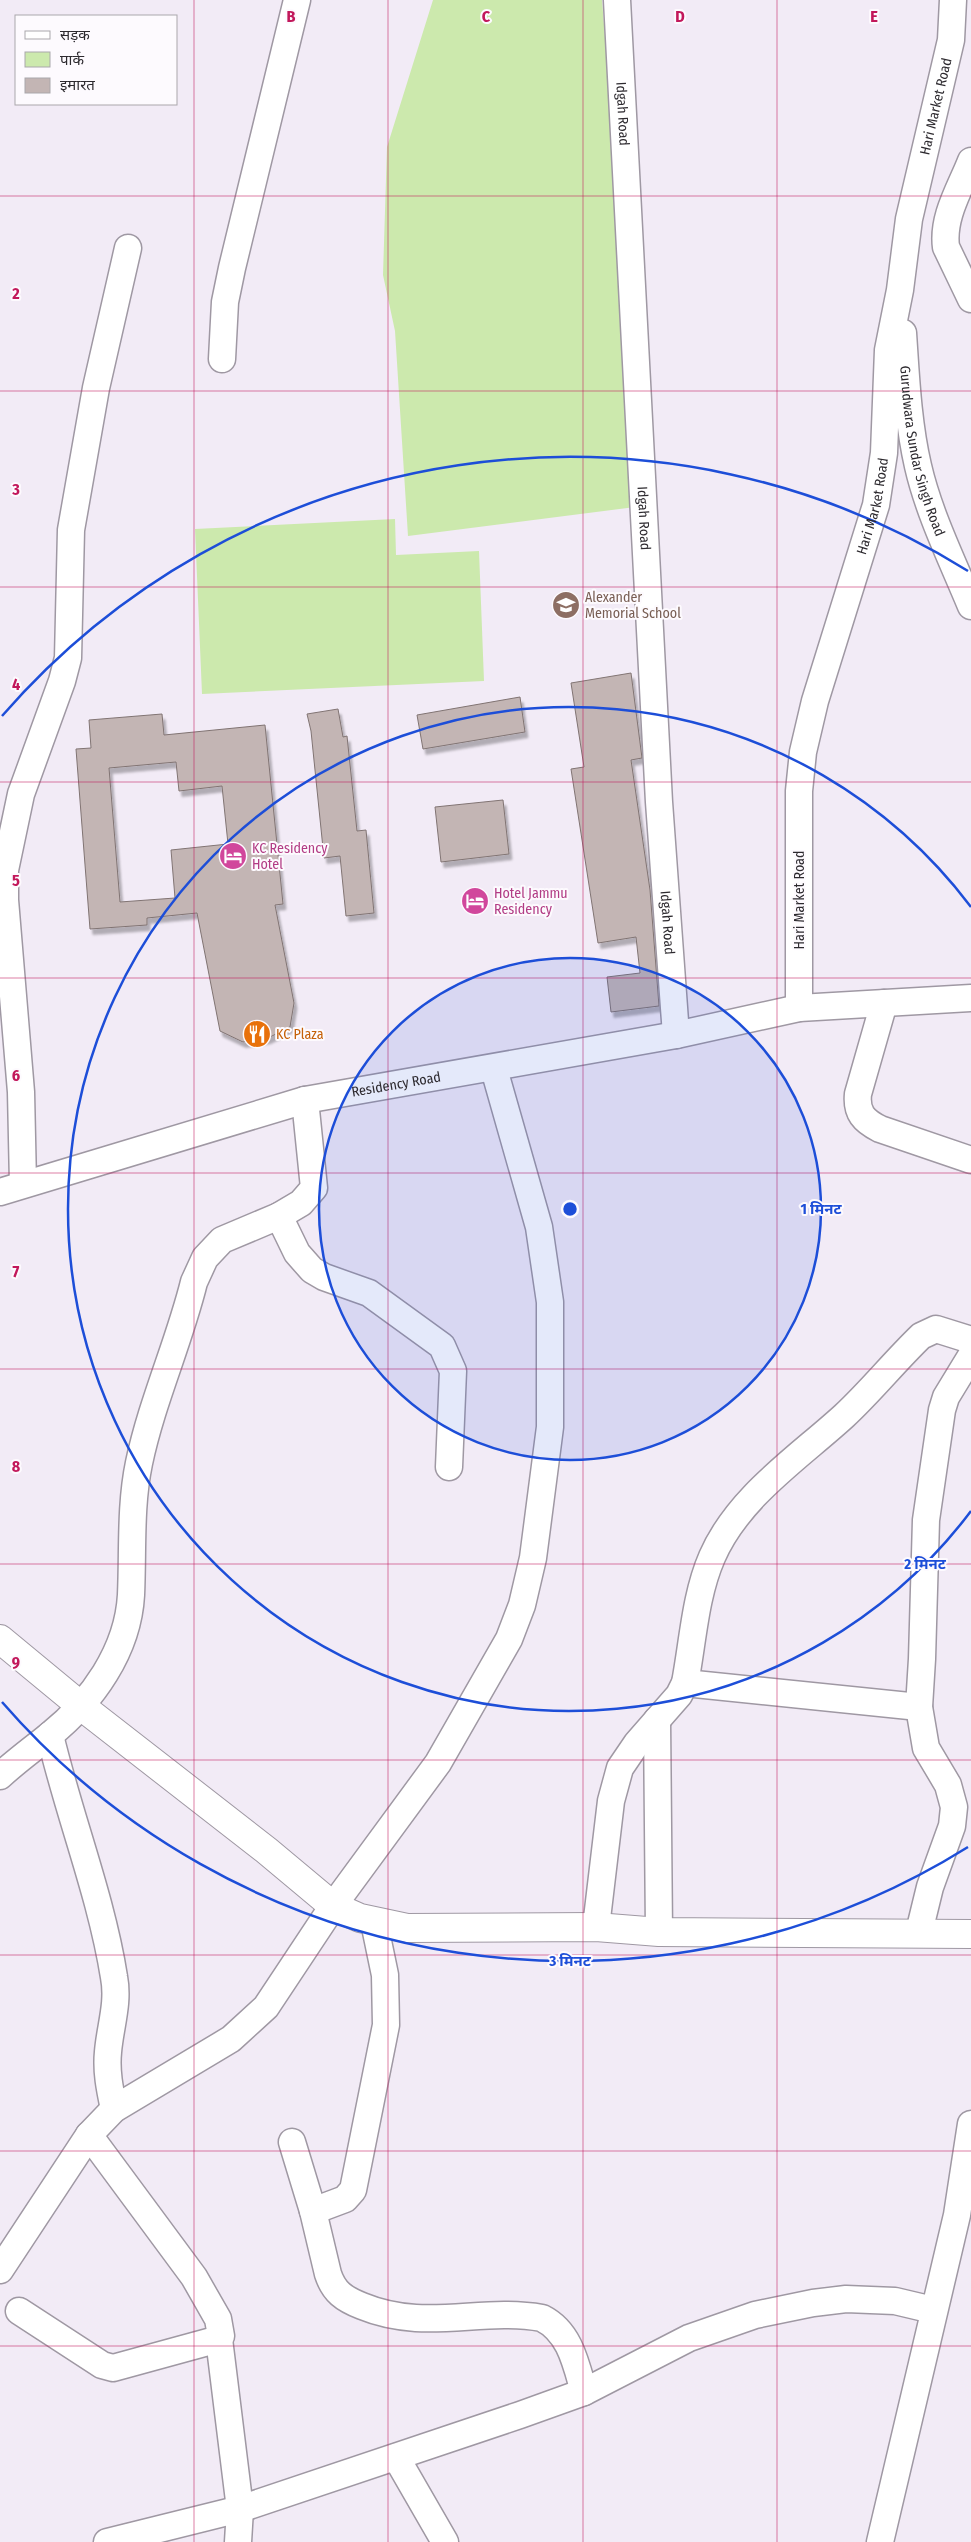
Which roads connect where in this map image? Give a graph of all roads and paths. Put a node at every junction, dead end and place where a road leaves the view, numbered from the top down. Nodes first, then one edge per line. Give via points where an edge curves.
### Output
1 (297, 0) edge
2 (617, 0) edge
3 (953, 0) edge
4 (971, 161) edge
5 (128, 248) dead end
6 (900, 290) junction
7 (971, 298) edge
8 (222, 360) dead end
9 (971, 606) edge
10 (971, 998) edge
11 (884, 1004) junction
12 (799, 1008) junction
13 (676, 1035) junction
14 (494, 1069) junction
15 (306, 1100) junction
16 (971, 1160) edge
17 (11, 1188) edge
18 (279, 1216) junction
19 (971, 1340) edge
20 (971, 1356) edge
21 (449, 1467) dead end
22 (0, 1638) edge
23 (685, 1683) junction
24 (81, 1706) junction
25 (919, 1707) junction
26 (657, 1720) junction
27 (50, 1735) junction
28 (0, 1776) edge
29 (333, 1906) junction
30 (374, 1922) junction
31 (596, 1927) junction
32 (659, 1932) junction
33 (919, 1932) junction
34 (971, 1934) edge
35 (114, 2109) junction
36 (971, 2124) edge
37 (89, 2135) junction
38 (292, 2142) dead end
39 (313, 2211) junction
40 (0, 2270) edge
41 (933, 2310) junction
42 (19, 2311) dead end
43 (219, 2340) junction
44 (584, 2392) junction
45 (396, 2457) junction
46 (240, 2508) junction
47 (122, 2540) edge
48 (238, 2542) edge
49 (445, 2542) edge
50 (880, 2542) edge

1 - 8 street via 232,268 225,302
2 - 13 street, Idgah Road via 659,802
3 - 6 street, Hari Market Road via 952,40 909,219
4 - 7 street via 949,216 945,238 946,247
5 - 17 street via 96,388 71,530 68,658 22,794 5,870 20,1092
6 - 9 street, Gurudwara Sundar Singh Road via 909,414 918,466 928,504
6 - 12 street, Hari Market Road via 888,350 884,453 876,505 815,701 803,752 799,791
10 - 11 street, Residency Road
11 - 12 street, Residency Road
11 - 16 street via 858,1094 856,1105 861,1116 880,1129
12 - 13 street, Residency Road
13 - 14 street, Residency Road
14 - 15 street, Residency Road
14 - 29 street via 539,1227 550,1302 550,1427 533,1558 522,1605 491,1674 438,1763
15 - 17 street, Residency Road
15 - 18 street via 314,1188 301,1203
18 - 21 street via 297,1253 312,1270 369,1293 442,1346 453,1370
18 - 24 street via 222,1240 205,1258 194,1282 139,1463 127,1624 116,1656
19 - 23 street via 936,1329 921,1336 845,1416 752,1499 713,1555 701,1585
20 - 25 street via 946,1397 939,1428 926,1520
22 - 24 main road
23 - 25 street
23 - 26 street
24 - 27 street
24 - 29 main road
25 - 33 street via 926,1748 948,1785 954,1807 946,1847 930,1887
26 - 31 street via 620,1768 611,1801
26 - 32 street
27 - 28 street
27 - 35 street via 89,1872 114,1978 116,1997 107,2077
29 - 30 main road
29 - 35 street via 266,2007 252,2022 231,2039
30 - 31 main road via 407,1928
30 - 39 street via 385,1976 386,2026 353,2190 345,2199
31 - 32 main road
32 - 33 main road
33 - 34 main road
35 - 37 street
36 - 41 street via 957,2215
37 - 40 street
37 - 43 street via 194,2277 218,2319 222,2331
38 - 39 street
39 - 44 street via 331,2284 341,2296 381,2314 413,2319 542,2318 550,2322 570,2345
41 - 44 street via 895,2301 846,2299 755,2315 689,2338
41 - 50 street
42 - 43 street via 102,2366 113,2368
43 - 46 street
44 - 45 street
45 - 46 street
45 - 49 street
46 - 47 street
46 - 48 street

